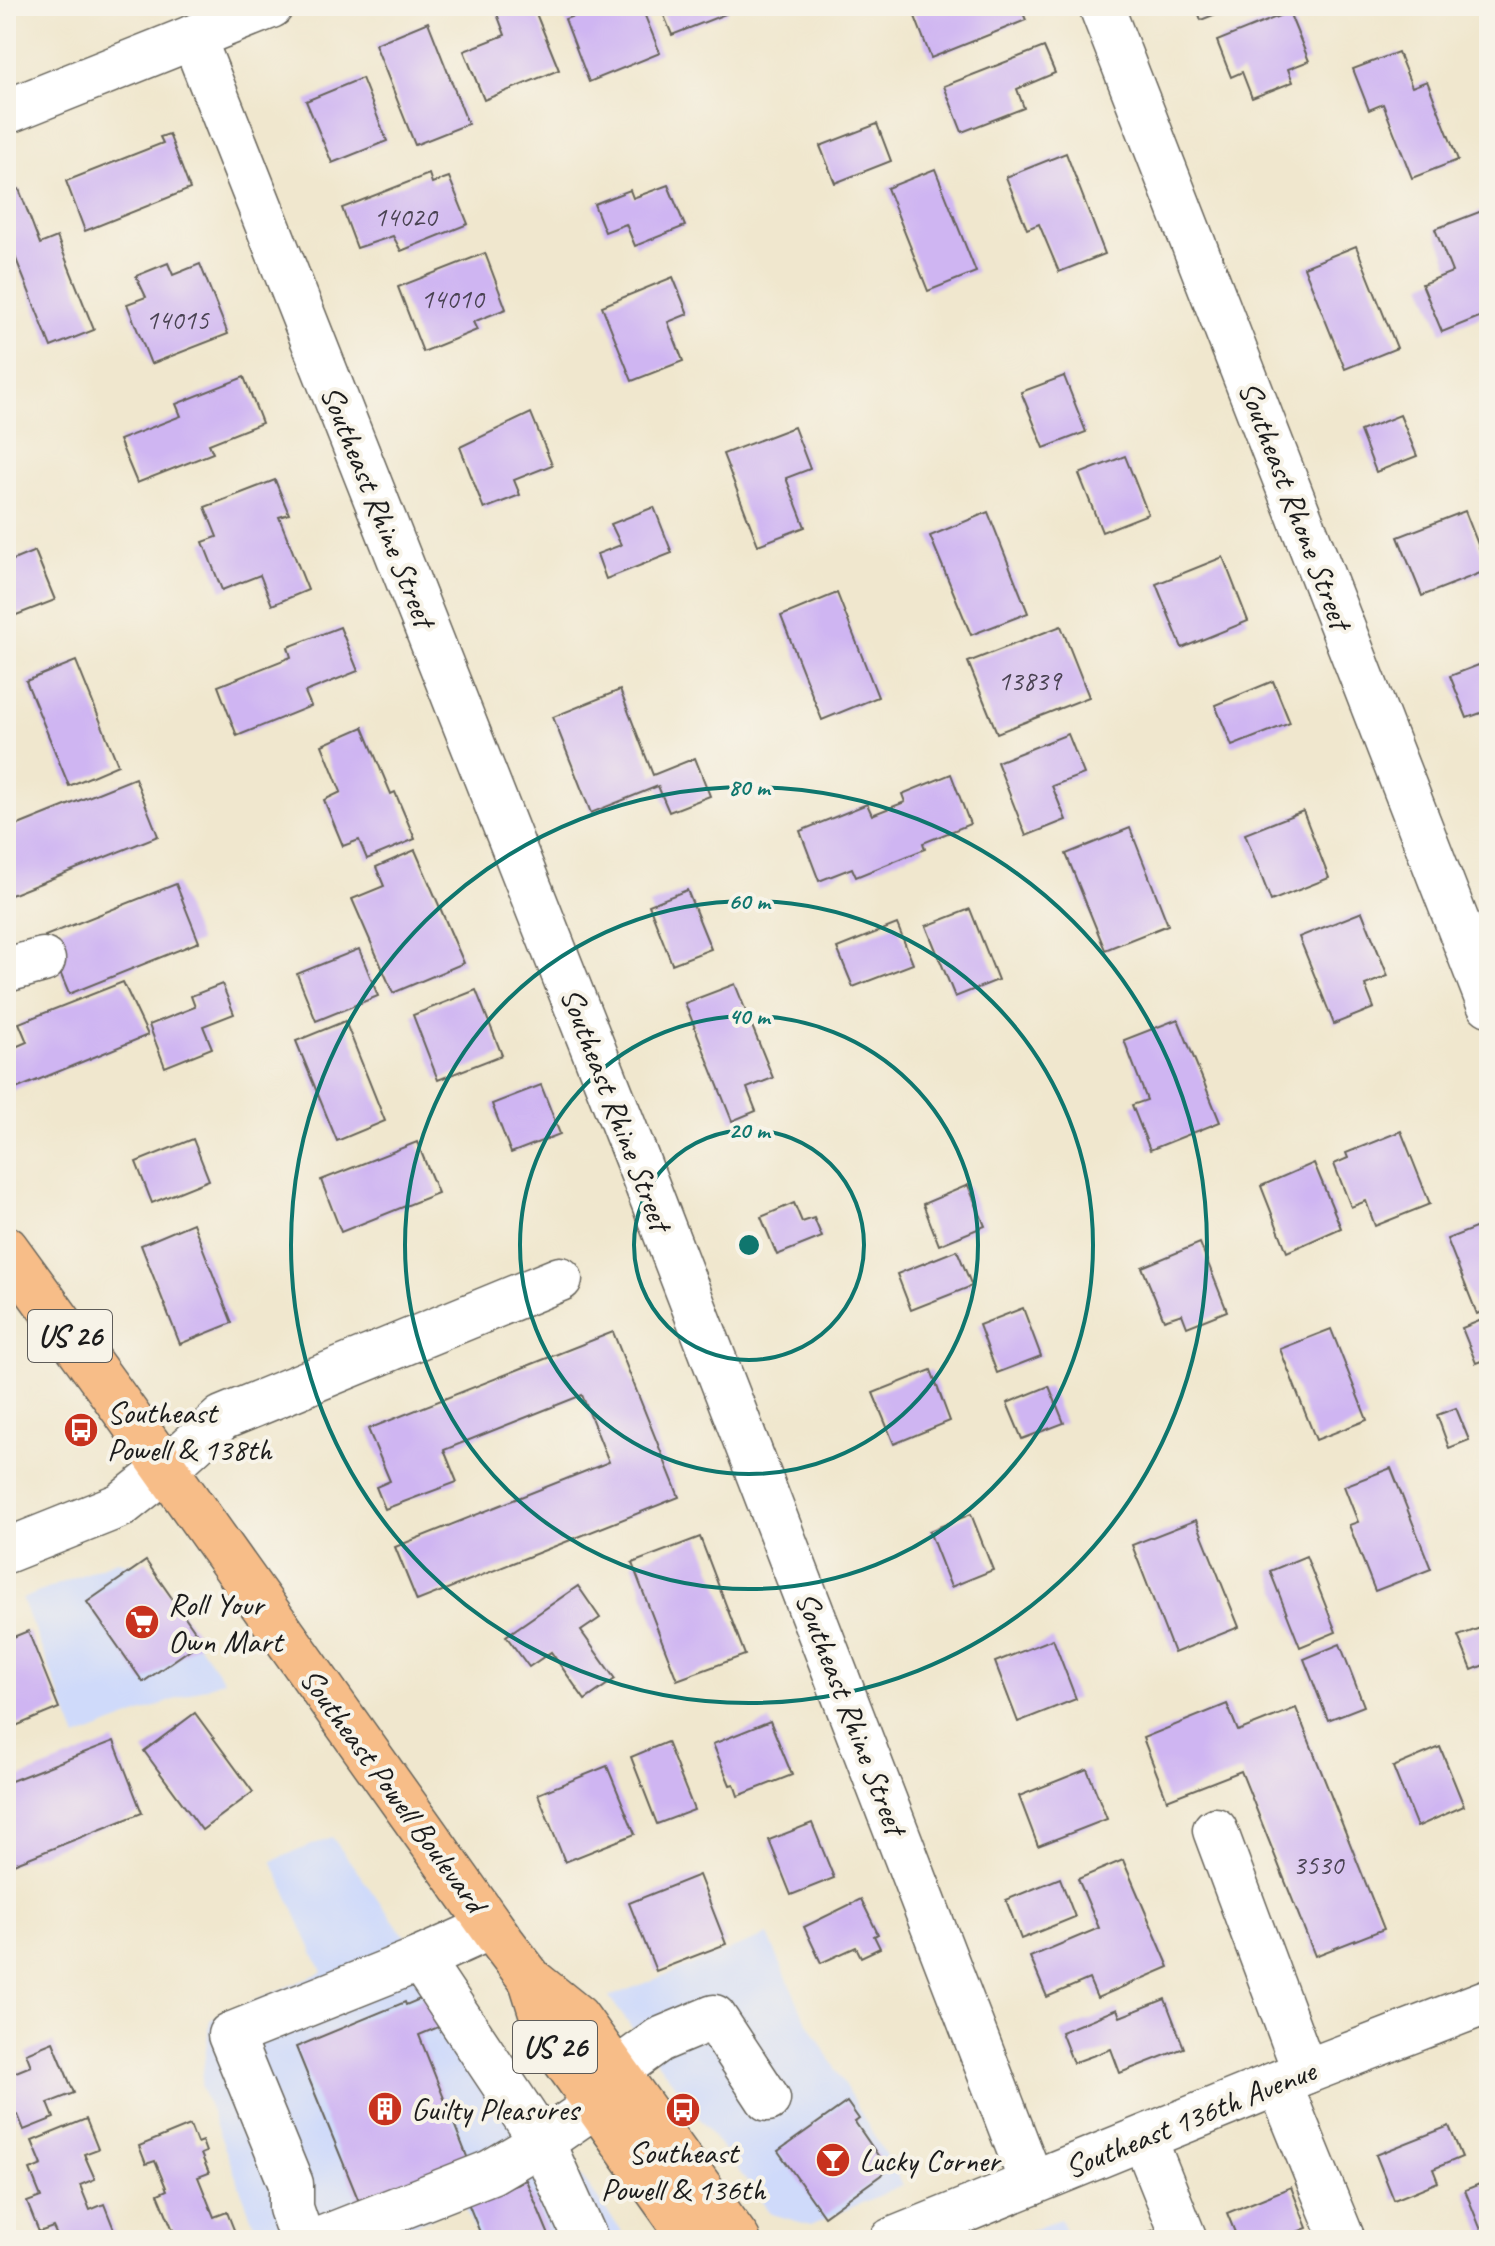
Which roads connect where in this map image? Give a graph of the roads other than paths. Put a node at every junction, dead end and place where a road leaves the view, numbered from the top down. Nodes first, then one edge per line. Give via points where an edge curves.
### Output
1 (271, 6) edge
2 (1101, 6) edge
3 (193, 37) junction
4 (6, 112) edge
5 (1489, 1004) edge
6 (6, 1248) edge
7 (560, 1279) dead end
8 (165, 1470) junction
9 (6, 1551) edge
10 (1215, 1830) dead end
11 (491, 1927) junction
12 (420, 1959) junction
13 (1489, 2001) edge
14 (1292, 2078) junction
15 (607, 2088) junction
16 (768, 2099) dead end
17 (1144, 2138) junction
18 (542, 2142) junction
19 (1032, 2183) junction
20 (302, 2240) edge
21 (318, 2240) edge
22 (586, 2240) edge
23 (693, 2240) edge
24 (738, 2240) edge
25 (892, 2240) edge
26 (1185, 2240) edge
27 (1343, 2240) edge

1 - 3 street
2 - 5 street, Southeast Rhone Street
3 - 4 street
3 - 19 street, Southeast Rhine Street via 638,1162
6 - 8 main road, Southeast Powell Boulevard / US 26
7 - 8 street via 222,1418
8 - 9 street via 121,1505
8 - 11 main road, Southeast Powell Boulevard / US 26
10 - 14 street
11 - 12 street
11 - 15 main road, Southeast Powell Boulevard / US 26 via 531,1980 577,2017
12 - 18 street
12 - 20 street via 230,2035 291,2184 291,2208
13 - 14 street, Southeast 136th Avenue
14 - 17 street, Southeast 136th Avenue
14 - 27 street
15 - 16 street via 659,2040 714,2017
15 - 18 street
15 - 23 main road, Southeast Powell Boulevard / US 26
15 - 24 main road, Southeast Powell Boulevard / US 26
17 - 19 street, Southeast 136th Avenue
17 - 26 street
18 - 21 street via 491,2172
18 - 22 street
19 - 25 street, Southeast 136th Avenue

